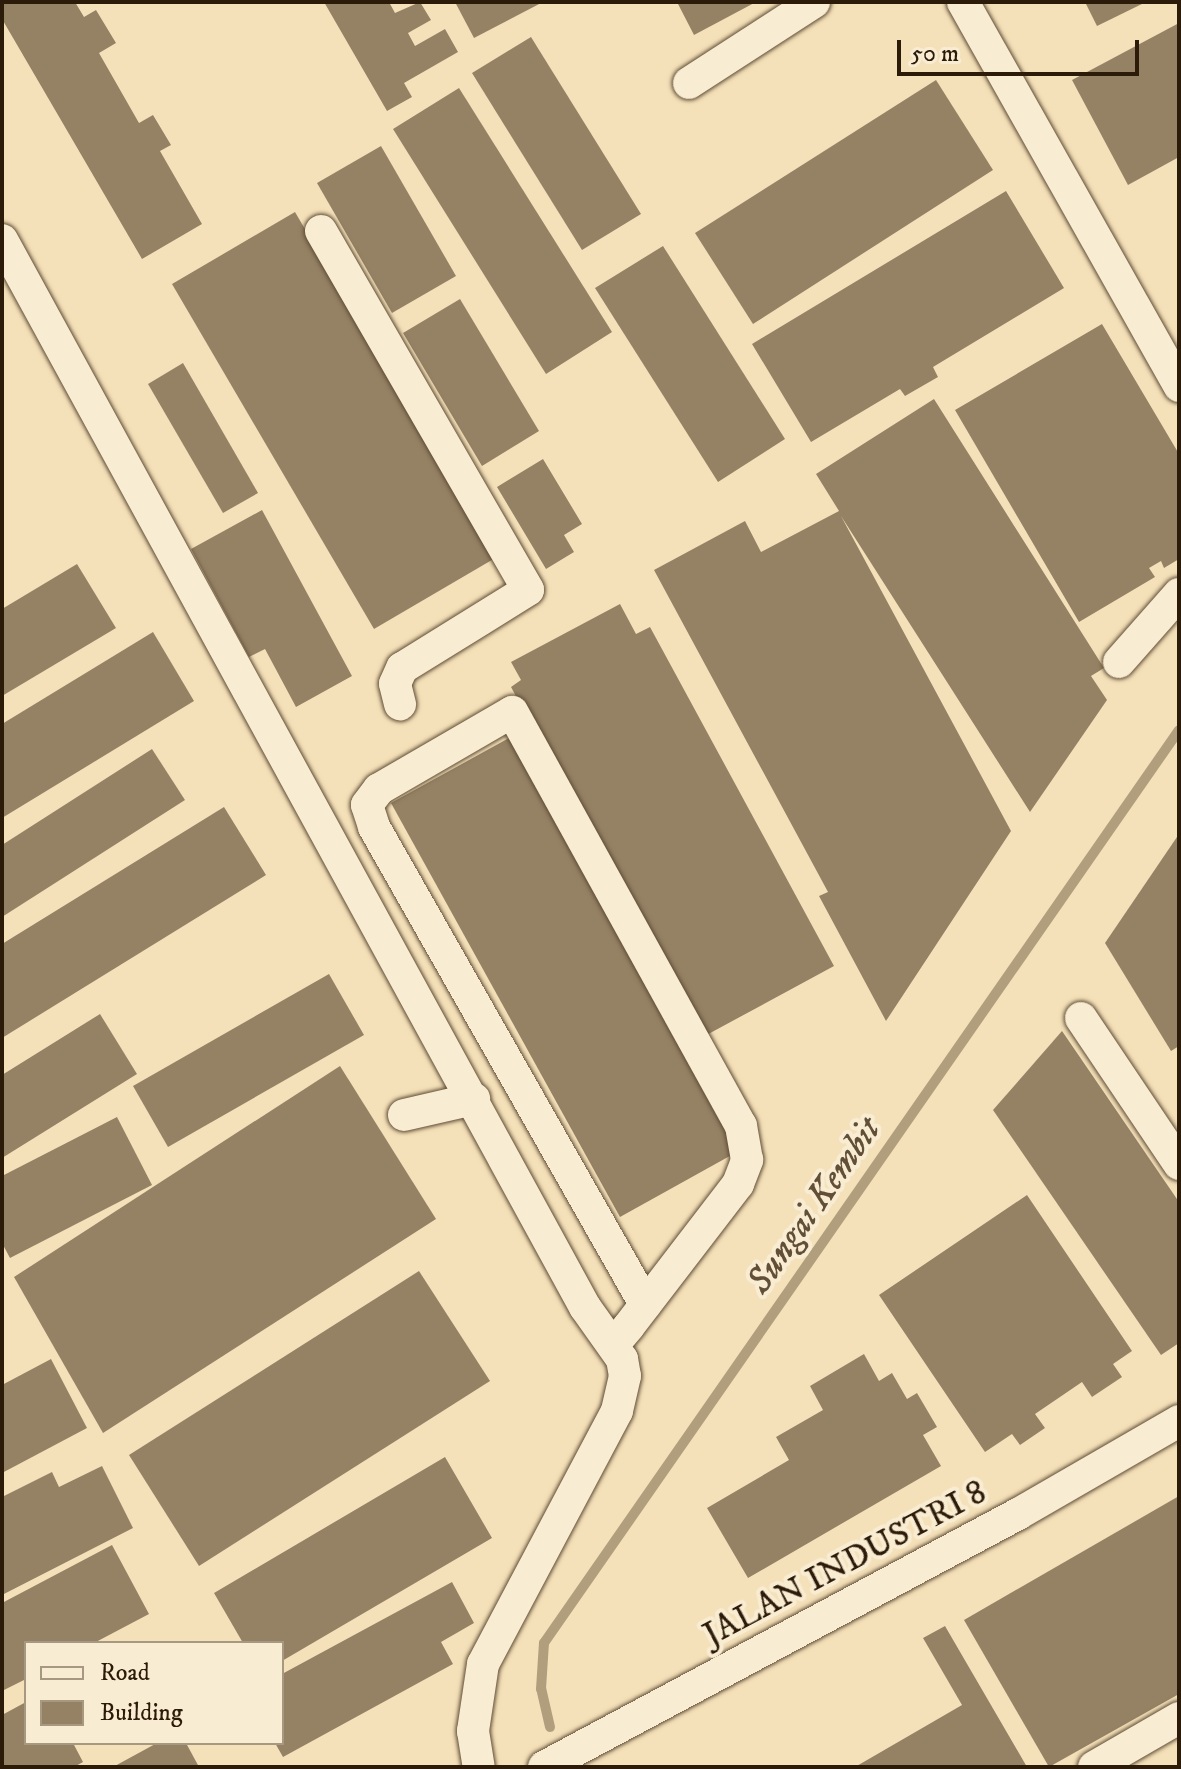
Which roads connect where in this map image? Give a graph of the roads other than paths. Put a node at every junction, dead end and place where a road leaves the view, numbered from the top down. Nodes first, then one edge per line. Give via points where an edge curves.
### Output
1 (814, 2) edge
2 (963, 2) edge
3 (689, 83) dead end
4 (321, 231) dead end
5 (2, 240) edge
6 (1179, 386) edge
7 (1179, 594) edge
8 (1119, 662) dead end
9 (400, 704) dead end
10 (1081, 1018) dead end
11 (474, 1099) junction
12 (404, 1115) dead end
13 (1179, 1164) edge
14 (645, 1304) junction
15 (614, 1344) junction
16 (1179, 1421) edge
17 (1179, 1718) edge
18 (479, 1767) edge
19 (544, 1767) edge
20 (1094, 1767) edge

1 - 3 street
2 - 6 street
4 - 9 street via 528,590 519,617 402,668 395,684
5 - 11 street
7 - 8 street
10 - 13 street
11 - 12 street
11 - 15 street via 585,1307
14 - 14 street via 374,827 367,805 379,789 512,712 741,1126 747,1160 738,1184
14 - 15 street
15 - 18 street via 625,1376 617,1411 483,1664 473,1731
16 - 19 street, JALAN INDUSTRI 8 via 1018,1514
17 - 20 street

